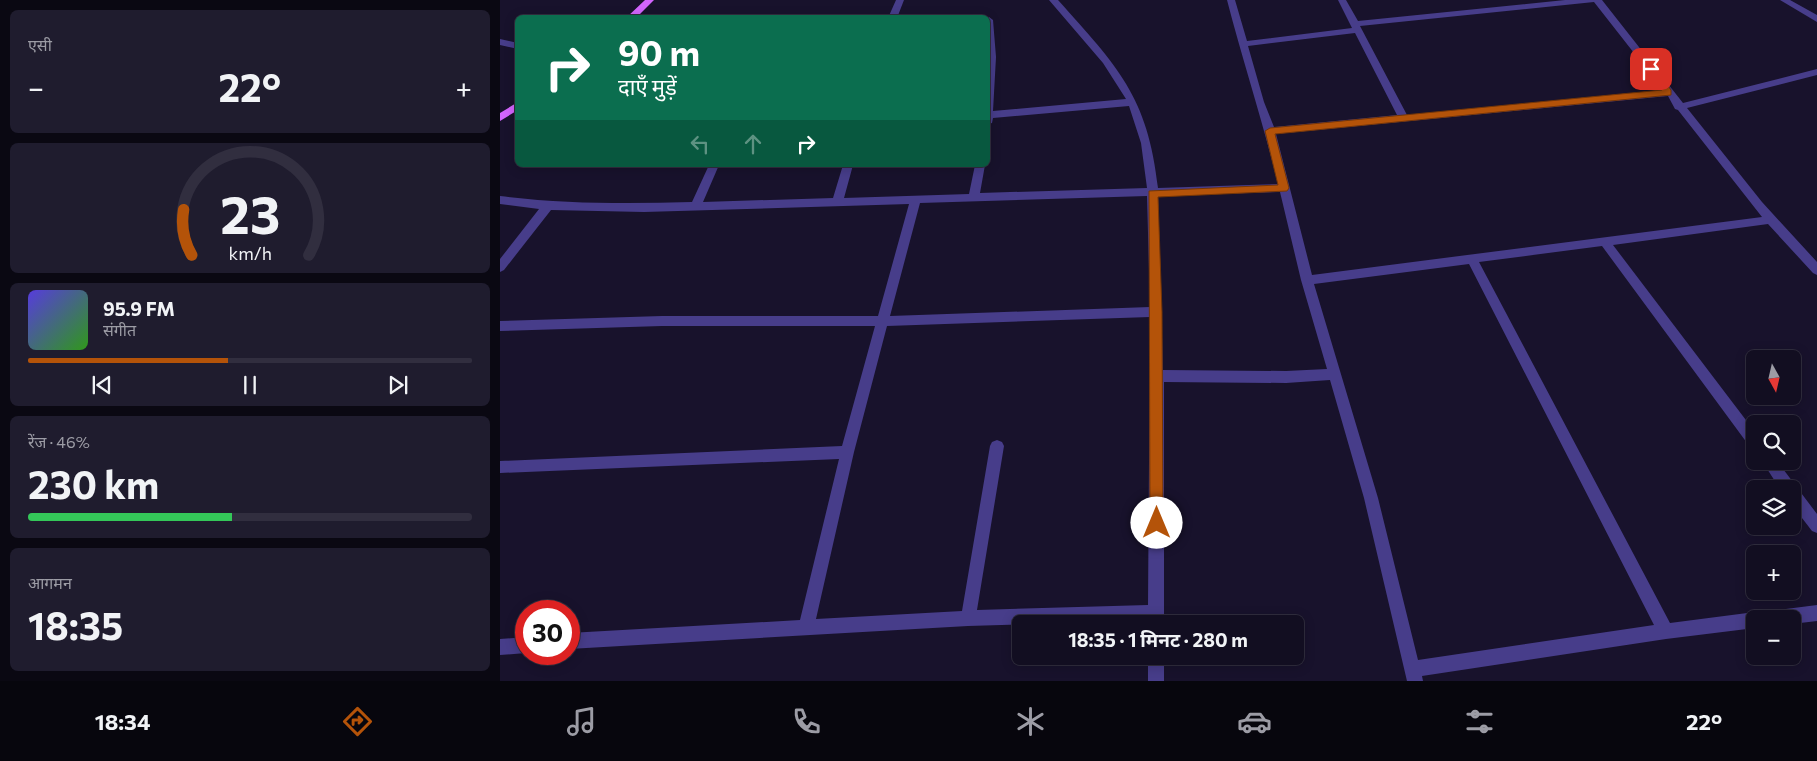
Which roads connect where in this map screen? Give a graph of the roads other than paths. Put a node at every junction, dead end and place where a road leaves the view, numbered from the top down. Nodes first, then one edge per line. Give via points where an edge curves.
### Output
1 (650, 0) edge
2 (900, 0) edge
3 (1053, 0) edge
4 (1231, 0) edge
5 (1342, 0) edge
6 (1591, 0) edge
7 (1597, 0) edge
8 (1784, 0) edge
9 (633, 15) edge
10 (893, 15) edge
11 (1817, 19) edge
12 (1357, 27) junction
13 (990, 38) edge
14 (500, 42) edge
15 (1243, 44) junction
16 (515, 45) edge
17 (1817, 72) edge
18 (990, 77) edge
19 (1668, 92) junction
20 (1132, 102) junction
21 (515, 107) edge
22 (1679, 107) junction
23 (1403, 117) junction
24 (500, 118) edge
25 (990, 118) edge
26 (1270, 131) junction
27 (713, 167) edge
28 (847, 167) edge
29 (980, 167) edge
30 (1284, 188) junction
31 (1152, 193) junction
32 (974, 197) junction
33 (500, 200) edge
34 (916, 201) junction
35 (837, 203) junction
36 (548, 206) junction
37 (696, 206) junction
38 (1770, 220) junction
39 (1605, 242) junction
40 (1472, 259) junction
41 (500, 267) edge
42 (1817, 270) edge
43 (1306, 280) junction
44 (1156, 312) junction
45 (882, 321) junction
46 (500, 326) edge
47 (1334, 374) junction
48 (1157, 376) junction
49 (1746, 431) edge
50 (997, 446) dead end
51 (847, 452) junction
52 (500, 467) edge
53 (1801, 505) edge
54 (1817, 526) edge
55 (1817, 613) edge
56 (1156, 615) edge
57 (1801, 615) edge
58 (968, 618) junction
59 (1012, 618) edge
60 (1746, 621) edge
61 (806, 628) junction
62 (1666, 630) junction
63 (580, 640) edge
64 (515, 646) edge
65 (500, 647) edge
66 (1156, 665) edge
67 (1414, 675) edge
68 (1156, 681) edge

1 - 9 main road
2 - 10 street
3 - 20 street via 1106,62
4 - 15 street
5 - 12 street
6 - 12 street
7 - 19 street
8 - 11 street
12 - 15 street
12 - 23 street
13 - 18 street
14 - 16 street
15 - 26 street
17 - 22 street
19 - 22 street
19 - 23 street
20 - 25 street
20 - 31 street via 1146,145
21 - 24 main road
22 - 38 street
23 - 26 street
26 - 30 street
27 - 37 street
28 - 35 street
29 - 32 street
30 - 31 street
30 - 43 street
31 - 32 street
31 - 44 street
32 - 34 street
33 - 36 street
34 - 35 street
34 - 45 street
35 - 37 street
36 - 37 street
36 - 41 street
38 - 39 street
38 - 42 street
39 - 40 street
39 - 49 street
40 - 43 street
40 - 62 street
43 - 47 street
44 - 45 street
44 - 48 street
45 - 46 street via 662,321
45 - 51 street
47 - 48 street
47 - 67 street via 1371,498
48 - 56 street
50 - 58 street
51 - 52 street
51 - 61 street
53 - 54 street
55 - 57 street
58 - 59 street
58 - 61 street
60 - 62 street
61 - 63 street
62 - 67 street
64 - 65 street
66 - 68 street

